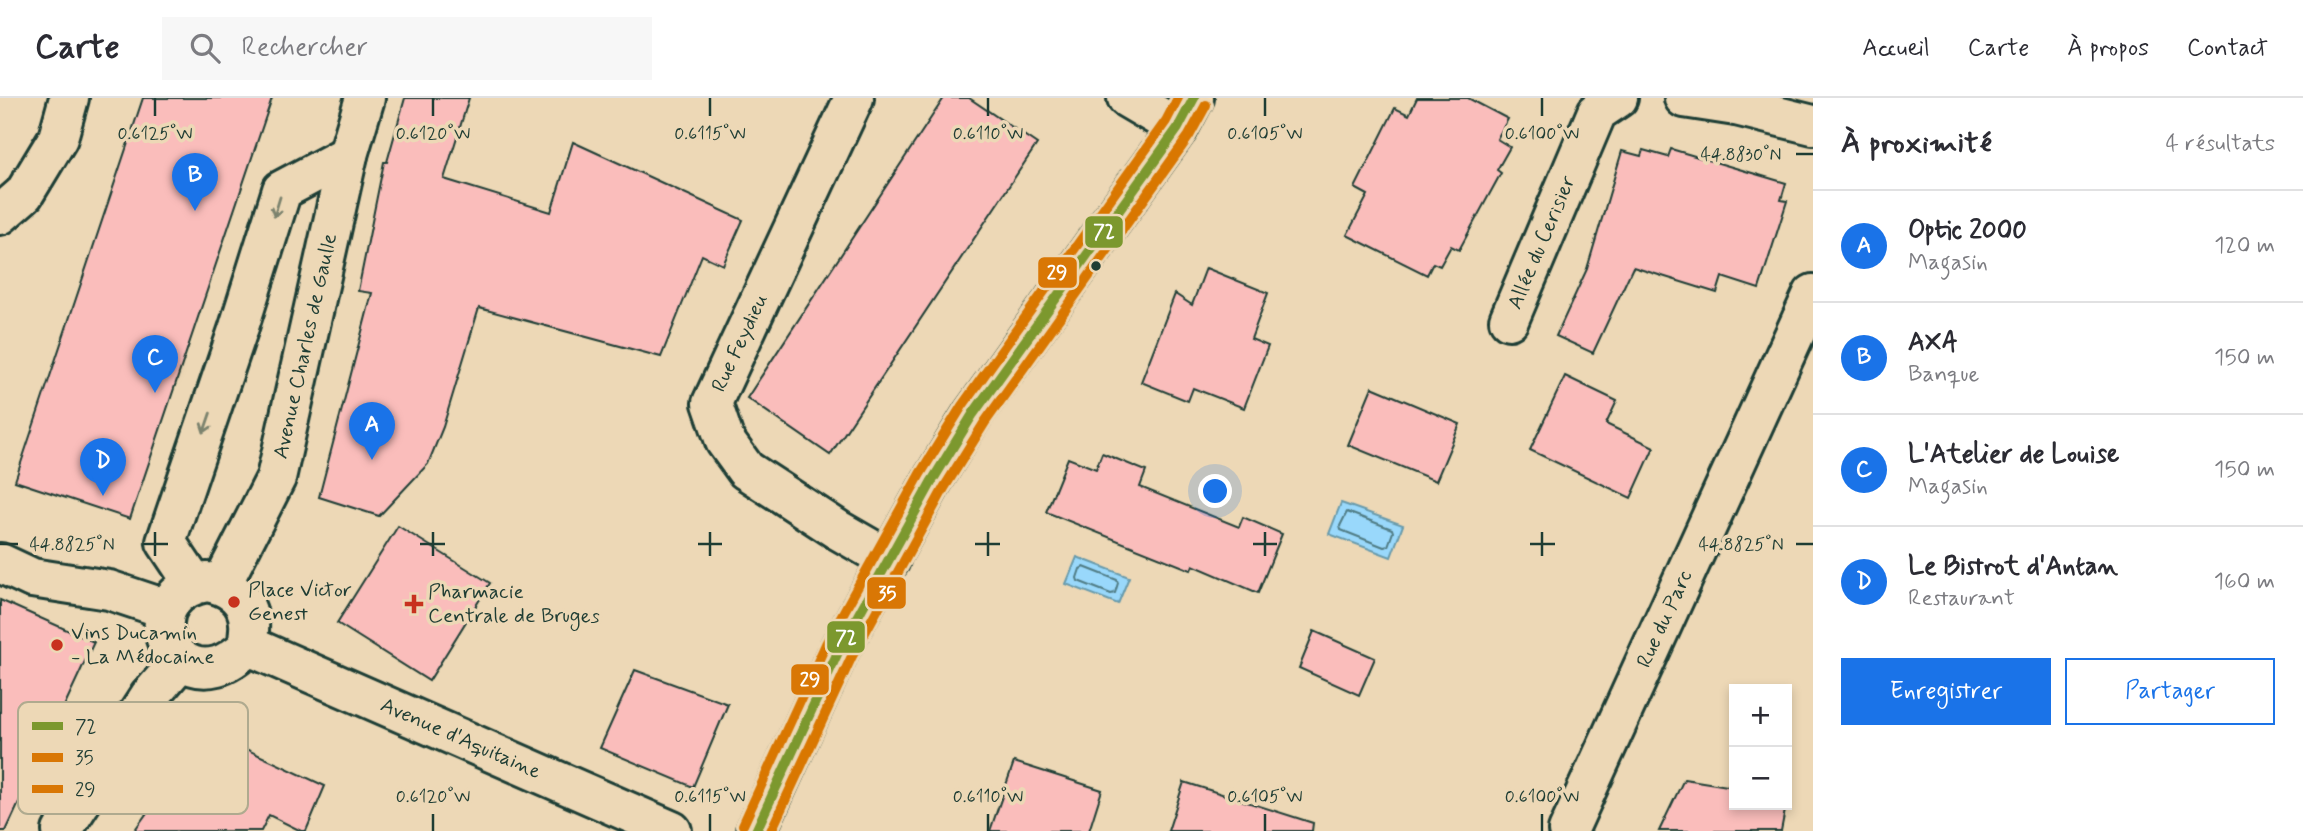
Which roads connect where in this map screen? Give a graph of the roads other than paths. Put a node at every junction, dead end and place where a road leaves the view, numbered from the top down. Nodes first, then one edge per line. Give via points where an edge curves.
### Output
1 (69, 98) edge
2 (365, 98) edge
3 (854, 98) edge
4 (1127, 98) edge
5 (1618, 98) edge
6 (1684, 98) edge
7 (1737, 102) edge
8 (1186, 113) edge
9 (1813, 125) edge
10 (348, 155) junction
11 (0, 215) edge
12 (1813, 294) edge
13 (1508, 320) dead end
14 (890, 560) junction
15 (0, 563) edge
16 (194, 593) junction
17 (248, 646) junction
18 (181, 660) junction
19 (146, 702) edge
20 (73, 814) edge
21 (62, 831) edge
22 (672, 831) edge
23 (756, 831) edge
24 (1567, 831) edge

1 - 11 street via 58,138 24,194
2 - 10 street, Avenue Charles de Gaulle
3 - 14 street, Rue Feydieu via 712,403 724,441 746,470
4 - 8 street
5 - 13 street, Allée du Cerisier via 1597,111
6 - 7 street
7 - 9 street
8 - 14 main road via 973,414
10 - 16 street, Avenue Charles de Gaulle via 276,478
10 -> 16 street via 282,190 166,542
12 - 24 street, Rue du Parc
14 - 23 main road via 839,650
15 - 16 street via 32,578 109,590
16 - 17 street via 242,601 248,613
16 - 18 street via 163,624 165,638
17 - 18 street via 219,666 193,666
17 - 22 street, Avenue d'Aquitaine
18 - 19 street
20 - 21 street

